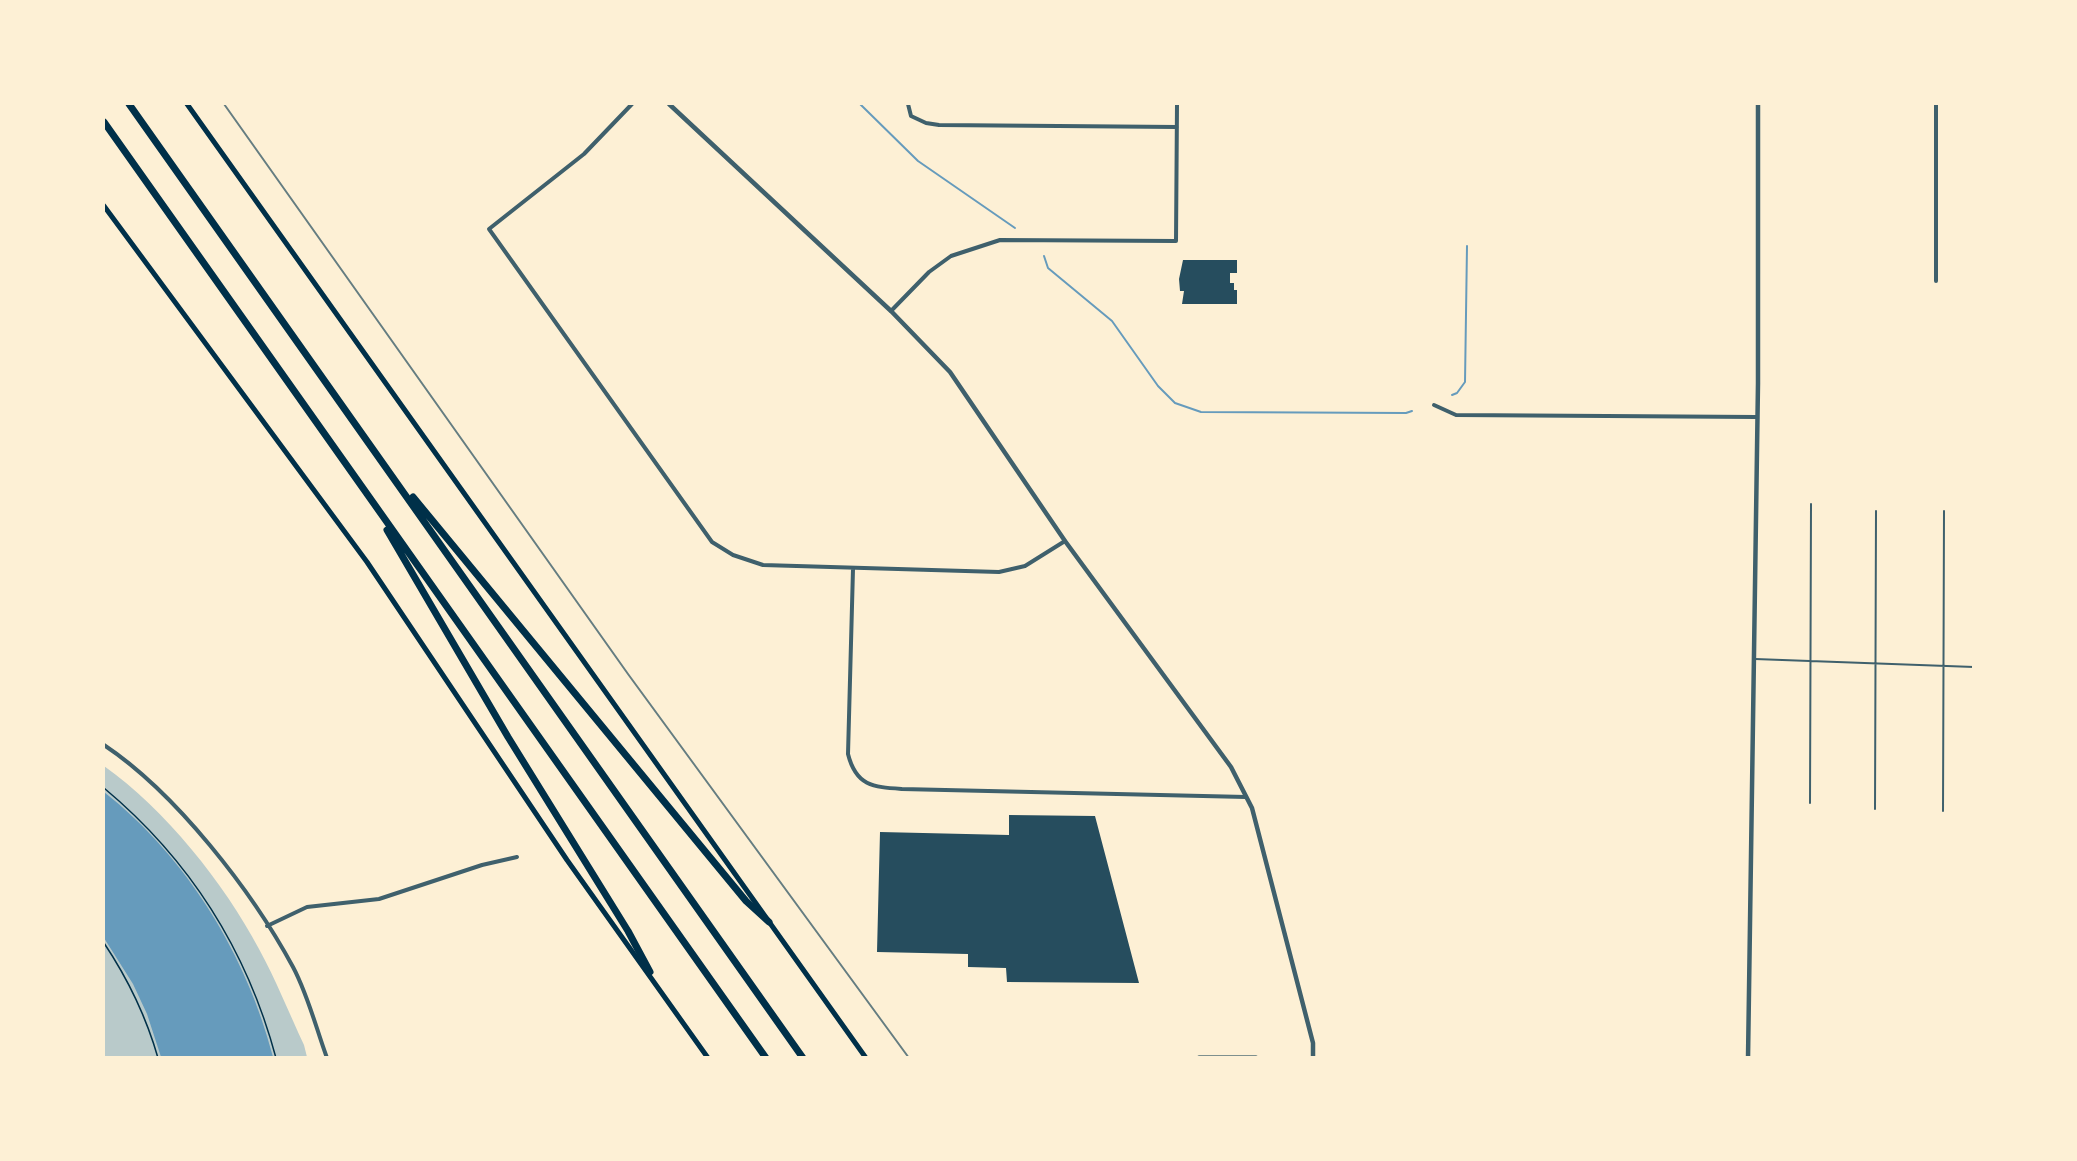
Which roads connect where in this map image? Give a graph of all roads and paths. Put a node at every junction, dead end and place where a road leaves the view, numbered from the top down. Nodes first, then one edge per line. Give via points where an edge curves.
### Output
1 (129, 104) edge
2 (188, 104) edge
3 (632, 104) edge
4 (669, 104) edge
5 (908, 104) edge
6 (1177, 104) edge
7 (1758, 104) edge
8 (1936, 104) edge
9 (104, 122) edge
10 (1177, 127) junction
11 (104, 208) edge
12 (1936, 281) dead end
13 (891, 311) junction
14 (1434, 405) dead end
15 (1756, 417) junction
16 (382, 460) junction
17 (361, 487) junction
18 (1811, 504) dead end
19 (1876, 510) dead end
20 (1944, 511) dead end
21 (1065, 541) junction
22 (853, 569) junction
23 (1753, 659) junction
24 (1811, 661) junction
25 (1875, 663) junction
26 (1942, 665) junction
27 (1974, 667) edge
28 (104, 745) edge
29 (104, 788) edge
30 (1246, 796) junction
31 (1810, 803) dead end
32 (1875, 809) dead end
33 (1943, 811) dead end
34 (517, 857) dead end
35 (769, 922) junction
36 (267, 926) junction
37 (104, 943) edge
38 (650, 972) junction
39 (158, 1058) edge
40 (276, 1058) edge
41 (327, 1058) edge
42 (708, 1058) edge
43 (766, 1058) edge
44 (803, 1058) edge
45 (866, 1058) edge
46 (1199, 1058) edge
47 (1256, 1058) edge
48 (1313, 1058) edge
49 (1748, 1058) edge

1 - 16 highway
2 - 35 main road
3 - 22 street via 584,154 489,229 712,542 752,563
4 - 13 street
5 - 10 street via 910,116 939,125
6 - 10 street
7 - 15 street
8 - 12 street
9 - 17 highway
10 - 13 street via 1176,241 1000,240 951,256 929,272
11 - 38 main road via 366,562 624,943
13 - 21 street via 950,372
14 - 15 street via 1456,415
15 - 23 street
16 - 35 highway via 746,901
16 - 44 highway
17 - 38 highway
17 - 43 highway
18 - 24 lane
19 - 25 lane
20 - 26 lane
21 - 22 street via 1024,566 999,572
21 - 30 street via 1231,767
22 - 30 street via 848,754 860,779 902,789
23 - 24 lane
23 - 49 street
24 - 25 lane
24 - 31 lane
25 - 26 lane
25 - 32 lane
26 - 27 lane
26 - 33 lane
28 - 36 street via 161,792 241,887
29 - 40 path via 167,849 215,913 253,988
30 - 48 street via 1307,1020
34 - 36 street via 379,899 306,907
35 - 45 main road
36 - 41 street via 294,969
37 - 39 path via 143,1013
38 - 42 main road
46 - 47 main road

